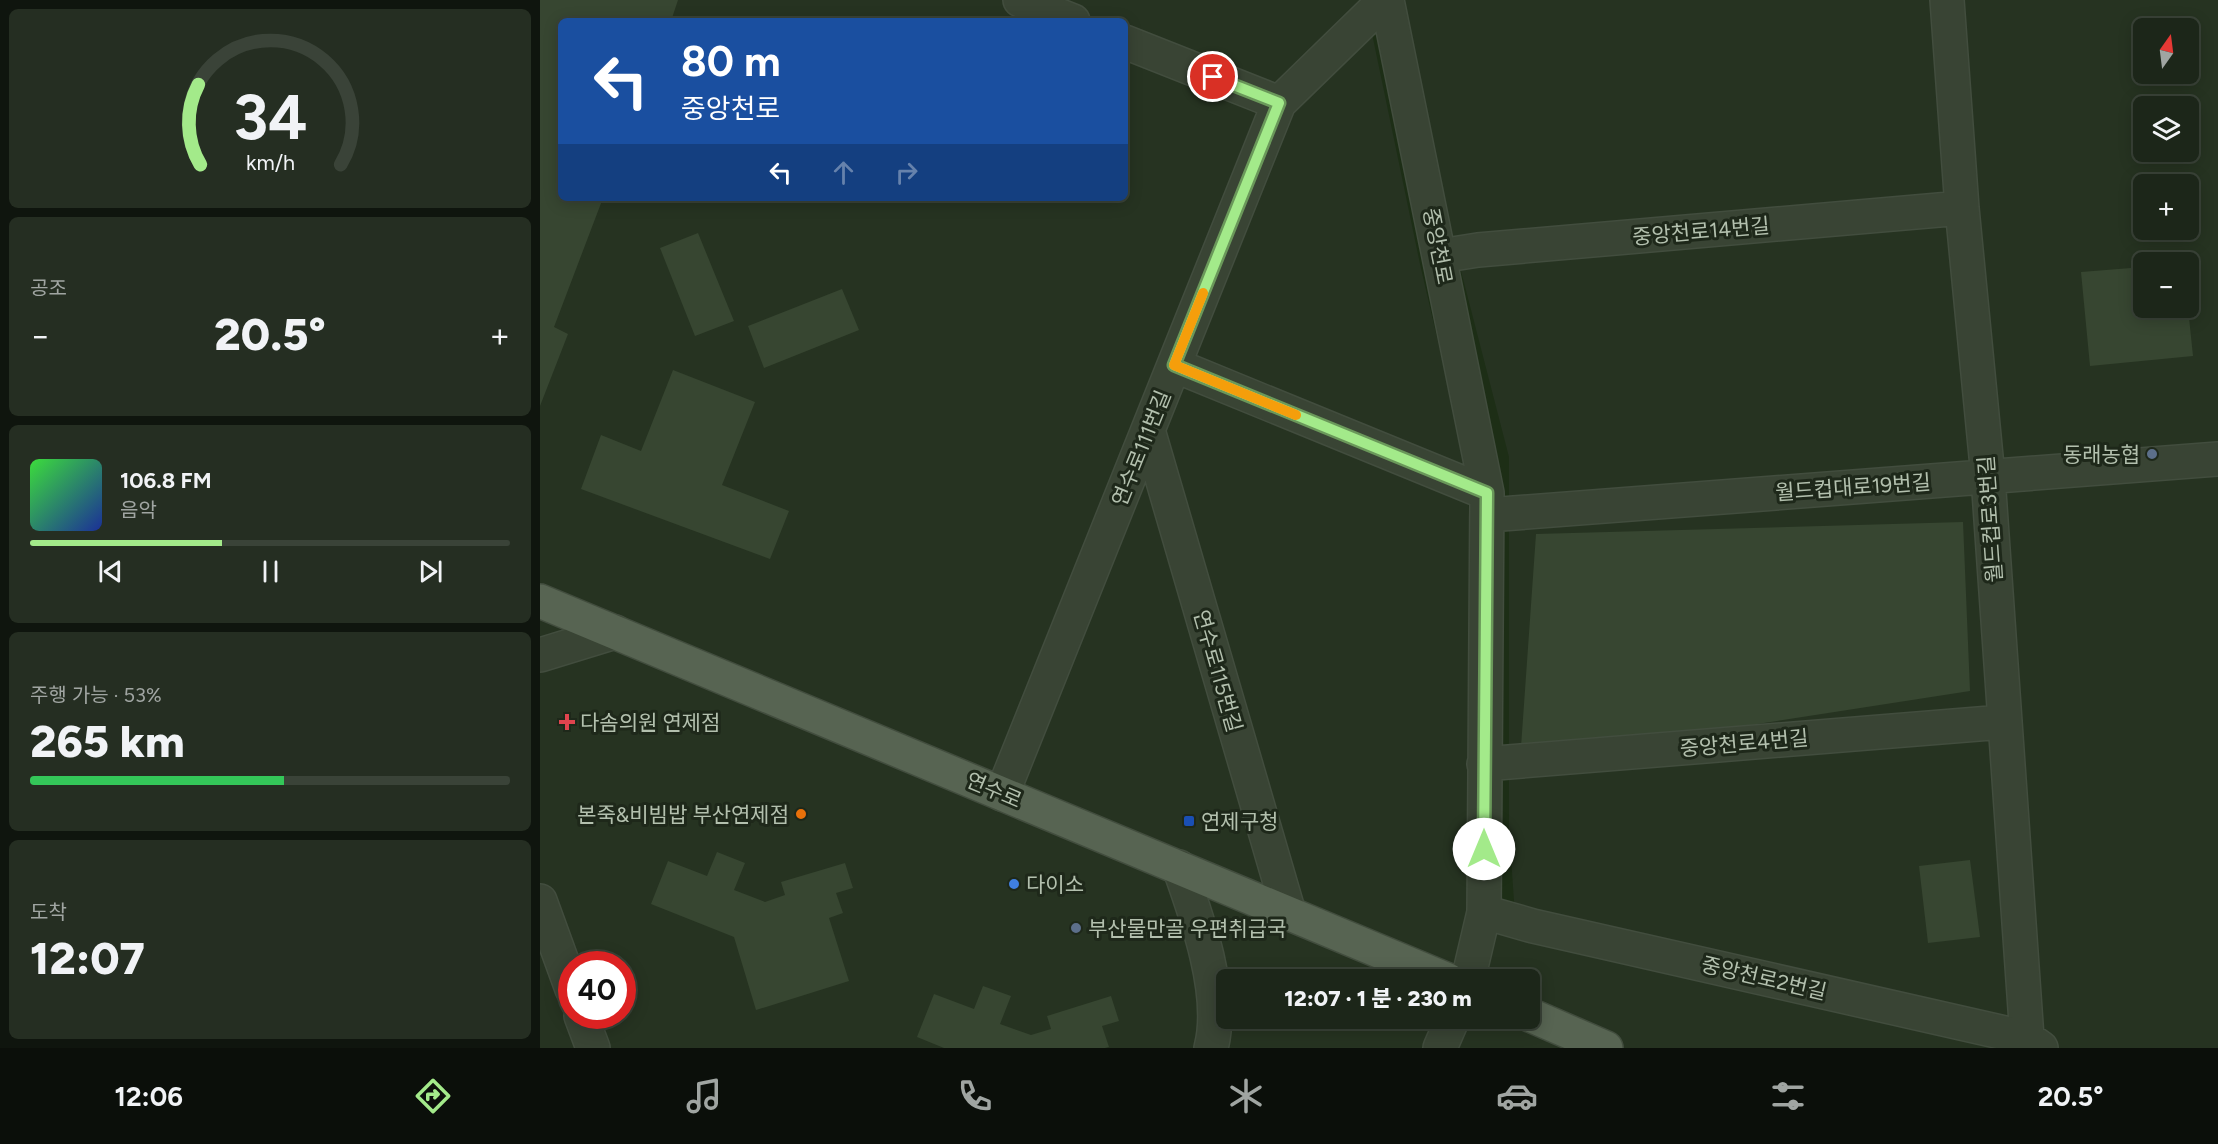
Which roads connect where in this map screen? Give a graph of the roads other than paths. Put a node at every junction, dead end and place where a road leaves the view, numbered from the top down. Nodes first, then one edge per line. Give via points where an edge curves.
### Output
1 (1020, 0) edge
2 (1386, 0) edge
3 (1947, 0) edge
4 (1065, 18) edge
5 (1128, 43) edge
6 (1279, 103) junction
7 (1962, 208) junction
8 (1440, 256) junction
9 (1174, 365) junction
10 (1148, 430) junction
11 (2218, 459) edge
12 (1989, 477) junction
13 (1487, 504) junction
14 (540, 601) edge
15 (615, 632) junction
16 (540, 655) edge
17 (2003, 722) junction
18 (1484, 764) junction
19 (1002, 794) junction
20 (1179, 867) junction
21 (540, 901) edge
22 (1484, 912) junction
23 (1289, 913) junction
24 (558, 951) edge
25 (1422, 969) edge
26 (1471, 969) edge
27 (1540, 1019) edge
28 (586, 1029) edge
29 (1448, 1029) edge
30 (2034, 1043) edge
31 (593, 1048) edge
32 (1211, 1048) edge
33 (1440, 1048) edge
34 (1606, 1048) edge

1 - 4 street
2 - 6 street
2 - 8 street, 중앙천로
3 - 7 street, 월드컵로3번길
5 - 6 street
6 - 9 street, 연수로111번길
7 - 8 street, 중앙천로14번길
7 - 12 street, 월드컵로3번길
8 - 13 street, 중앙천로
9 - 10 street, 연수로111번길
9 - 13 street
10 - 19 street, 연수로111번길
10 - 23 street, 연수로115번길
11 - 12 street, 월드컵대로19번길
12 - 13 street, 월드컵대로19번길
12 - 17 street, 월드컵로3번길
13 - 18 street, 중앙천로
14 - 15 main road, 연수로
15 - 16 street
15 - 19 main road, 연수로
17 - 18 street, 중앙천로4번길
17 - 30 street, 월드컵로3번길
18 - 22 street, 중앙천로
19 - 20 main road, 연수로
20 - 23 main road, 연수로
20 - 32 street via 1200,927 1215,1006
21 - 24 street
22 - 26 street, 중앙천로
22 - 30 street, 중앙천로2번길
23 - 25 main road, 연수로
27 - 34 main road
28 - 31 street
29 - 33 street

